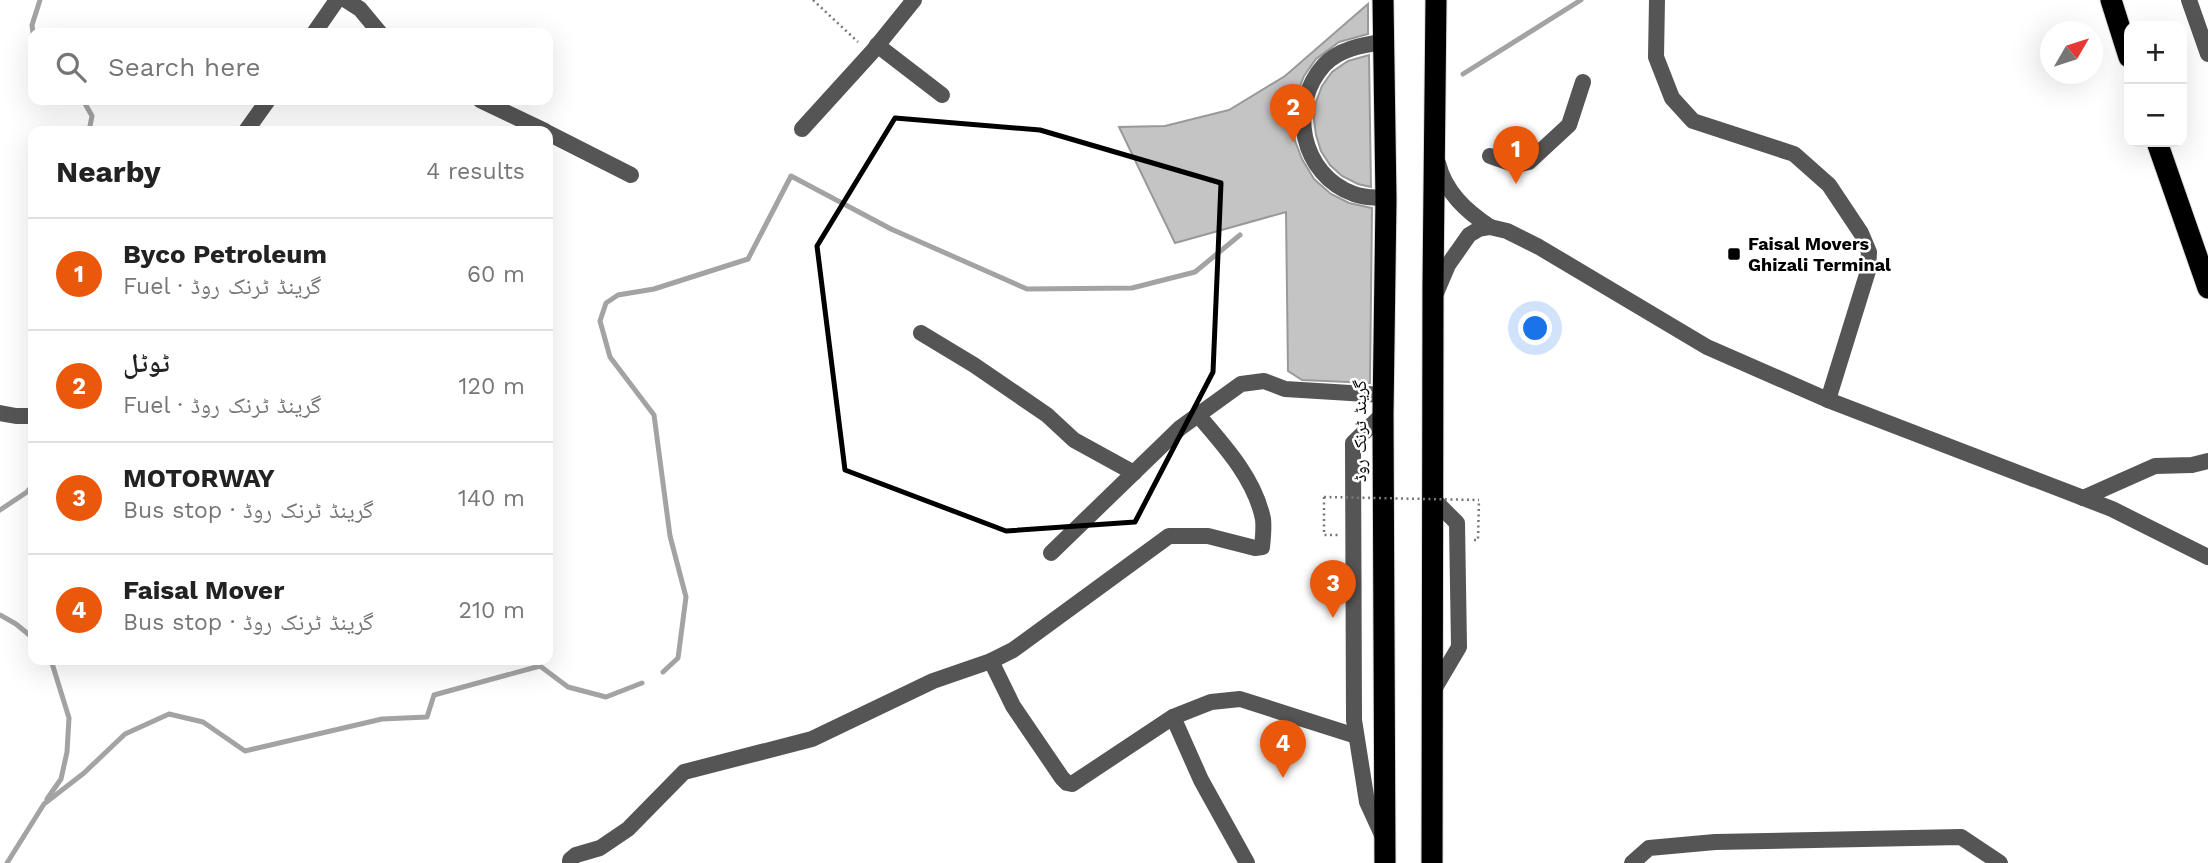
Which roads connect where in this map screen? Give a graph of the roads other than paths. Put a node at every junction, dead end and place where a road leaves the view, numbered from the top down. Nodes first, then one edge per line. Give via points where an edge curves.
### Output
1 (337, 0) edge
2 (346, 0) edge
3 (914, 0) edge
4 (1383, 0) edge
5 (1436, 0) edge
6 (1657, 0) edge
7 (2111, 0) edge
8 (2189, 0) edge
9 (317, 28) edge
10 (376, 28) edge
11 (2124, 41) edge
12 (1383, 42) junction
13 (874, 48) junction
14 (2208, 54) edge
15 (1583, 82) dead end
16 (942, 95) dead end
17 (264, 105) edge
18 (490, 105) edge
19 (250, 126) edge
20 (534, 126) edge
21 (802, 129) dead end
22 (553, 136) edge
23 (2159, 147) edge
24 (1435, 150) junction
25 (1490, 156) dead end
26 (631, 175) dead end
27 (1386, 198) junction
28 (1490, 227) junction
29 (2208, 288) edge
30 (1433, 302) junction
31 (921, 333) dead end
32 (1828, 400) junction
33 (1383, 405) junction
34 (0, 413) edge
35 (1198, 415) junction
36 (28, 416) edge
37 (2208, 461) edge
38 (1134, 474) junction
39 (2083, 498) junction
40 (1051, 553) dead end
41 (2203, 556) edge
42 (990, 661) junction
43 (1173, 717) junction
44 (1356, 736) junction
45 (1385, 853) edge
46 (1429, 858) edge
47 (577, 860) edge
48 (1247, 863) edge
49 (1632, 863) edge
50 (2000, 863) edge

1 - 9 street
2 - 10 street
3 - 13 street
4 - 12 highway, گرینڈ ٹرنک روڈ
5 - 24 highway
6 - 32 street via 1656,57 1672,98 1693,121 1794,154 1829,185 1861,233 1869,252 1868,271
7 - 11 highway
8 - 14 street
12 - 27 highway, گرینڈ ٹرنک روڈ
12 - 27 street via 1352,47 1325,64 1307,90 1302,122 1309,153 1328,178 1355,194
13 - 16 street
13 - 21 street
15 - 25 street via 1569,125 1529,162 1516,165
17 - 19 street
18 - 20 street
22 - 26 street
23 - 29 highway
24 - 28 street via 1441,173 1458,202
24 - 30 highway
27 - 33 highway, گرینڈ ٹرنک روڈ
28 - 30 street via 1474,231 1461,246
28 - 32 street via 1539,247 1707,347
30 - 46 highway
31 - 38 street via 1047,415 1074,440
32 - 39 street
33 - 35 street via 1285,389 1265,381 1241,384
33 - 44 street via 1353,443
33 - 45 highway, گرینڈ ٹرنک روڈ
34 - 36 street
35 - 38 street
35 - 42 street via 1254,491 1263,521 1262,547 1208,536 1169,536 1013,650
37 - 39 street via 2155,466
38 - 40 street
39 - 41 street
42 - 43 street via 1013,706 1067,783
42 - 47 street via 933,681 812,739 684,772 628,829
43 - 44 street via 1211,702 1240,699
43 - 48 street via 1201,780
44 - 45 street via 1367,803
49 - 50 street via 1649,848 1716,842 1961,837

